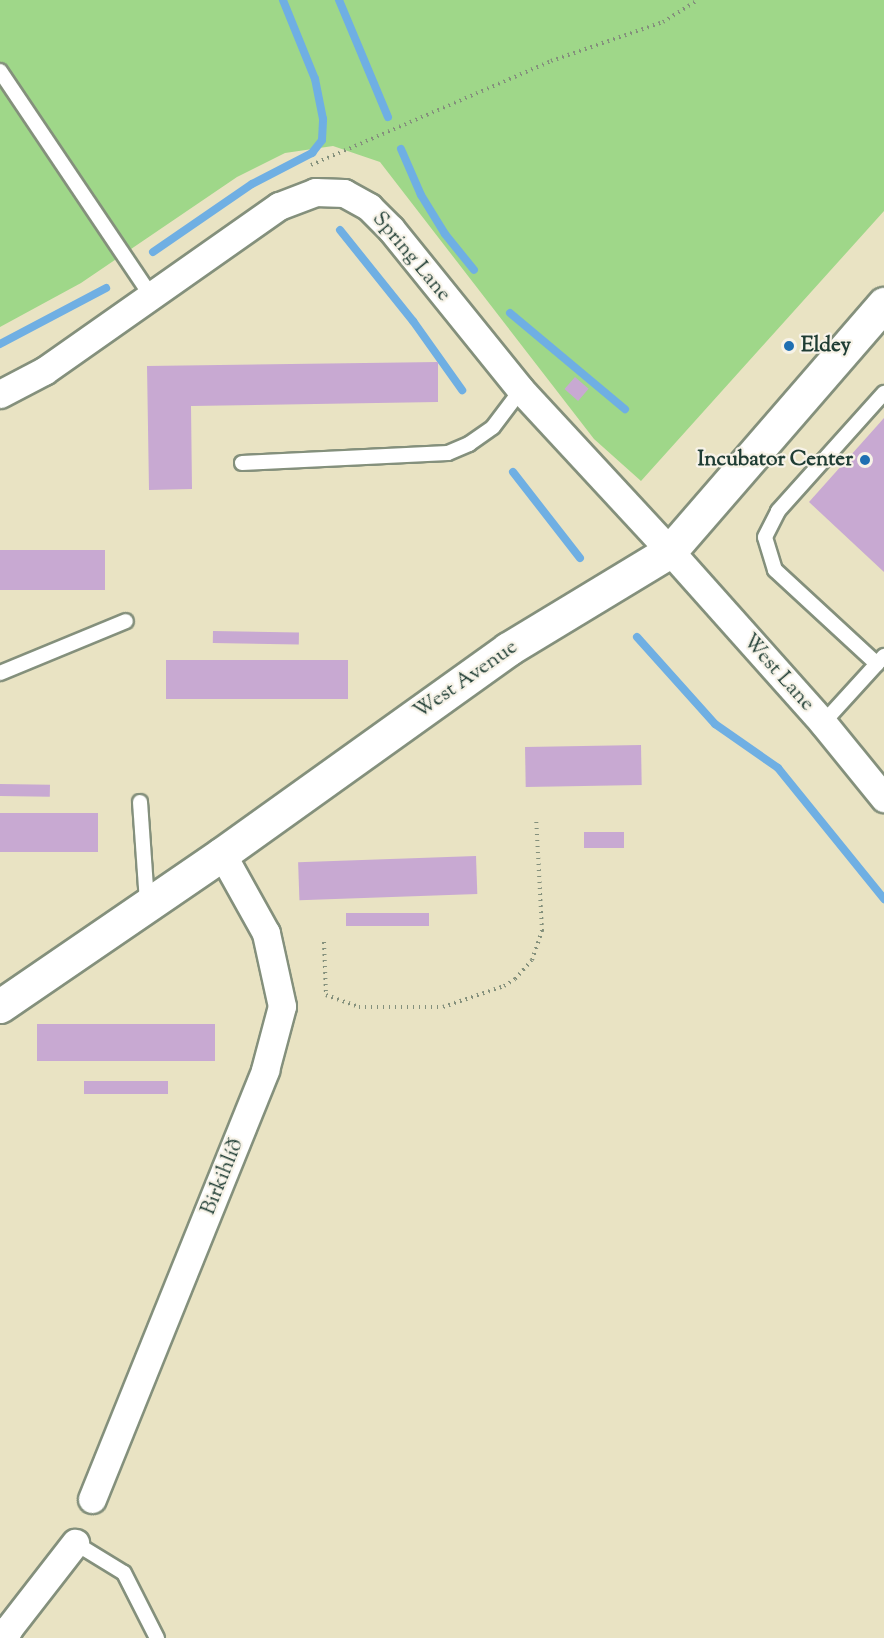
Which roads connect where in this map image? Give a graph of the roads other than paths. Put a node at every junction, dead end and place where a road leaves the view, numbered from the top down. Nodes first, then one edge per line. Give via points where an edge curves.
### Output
1 (0, 71) edge
2 (151, 297) junction
3 (884, 304) edge
4 (521, 390) junction
5 (884, 393) edge
6 (0, 394) edge
7 (242, 464) dead end
8 (670, 551) junction
9 (126, 621) dead end
10 (881, 660) edge
11 (0, 673) edge
12 (823, 723) junction
13 (884, 798) edge
14 (140, 802) dead end
15 (222, 854) junction
16 (147, 903) junction
17 (0, 1006) edge
18 (92, 1499) dead end
19 (75, 1543) joint
20 (4, 1638) edge
21 (157, 1638) edge

1 - 2 lane
2 - 4 street, Spring Lane via 279,206 315,192 344,194 369,207 391,229
2 - 6 street, Spring Lane via 44,371
3 - 8 street, West Avenue
4 - 7 lane via 494,427 448,453
4 - 8 street, Spring Lane
5 - 10 lane via 778,512 765,537 775,570
8 - 12 street, West Lane
8 - 15 street, West Avenue via 508,650
9 - 11 lane
10 - 12 lane
12 - 13 street, West Lane
14 - 16 lane
15 - 16 street, West Avenue
15 - 18 street, Birkihlíð via 266,933 282,1006 265,1070
16 - 17 street, West Avenue
19 - 20 street
19 - 21 lane via 124,1573

